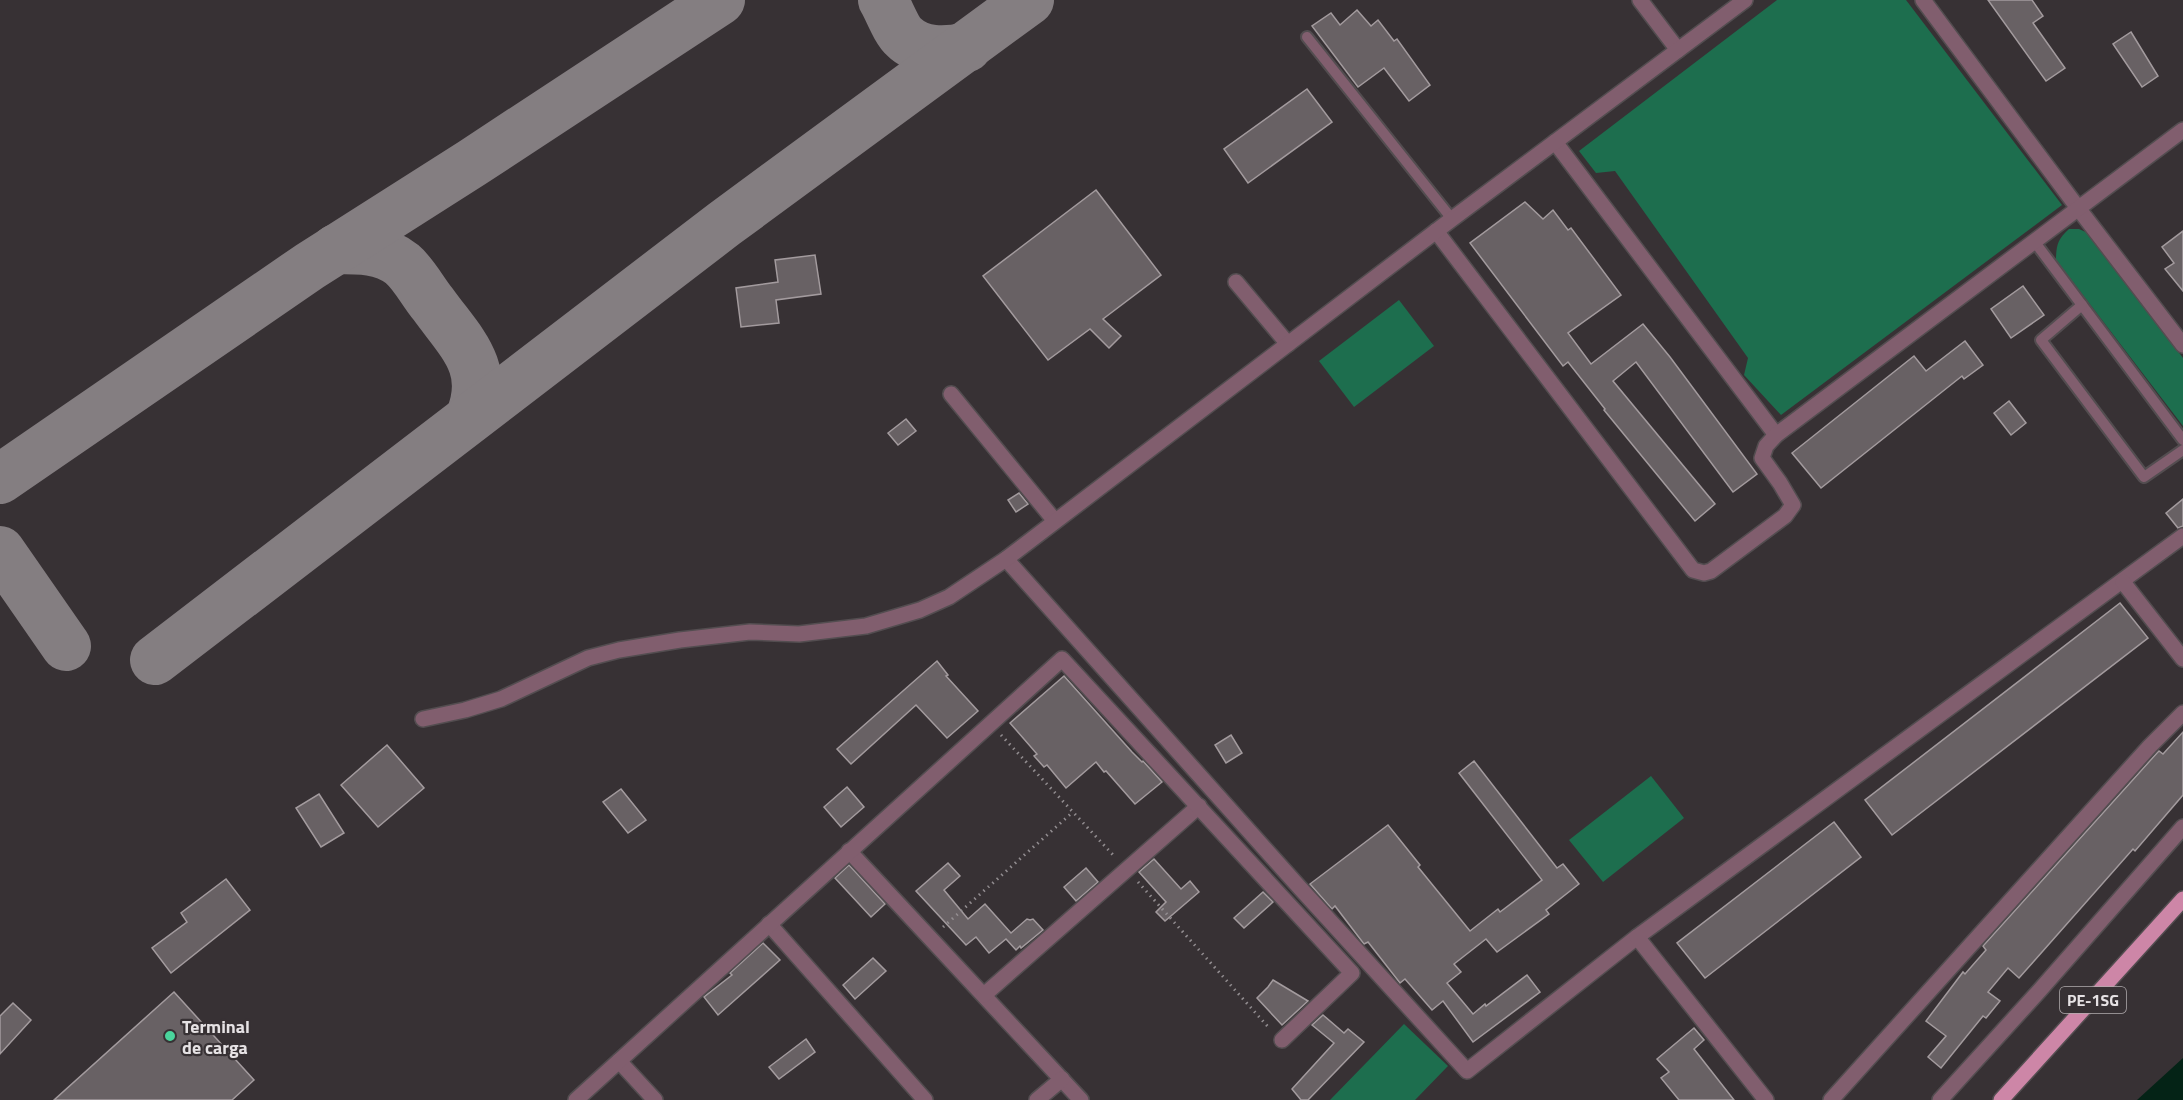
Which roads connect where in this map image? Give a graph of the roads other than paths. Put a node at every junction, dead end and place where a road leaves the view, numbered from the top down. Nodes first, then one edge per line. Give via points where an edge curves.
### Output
1 (1640, 0) edge
2 (1745, 0) edge
3 (1923, 0) edge
4 (1307, 37) dead end
5 (1678, 50) junction
6 (2183, 130) edge
7 (1555, 142) junction
8 (2078, 208) junction
9 (1452, 219) junction
10 (1436, 231) junction
11 (2034, 241) junction
12 (1236, 282) dead end
13 (2082, 305) junction
14 (1288, 344) junction
15 (2183, 345) edge
16 (951, 394) dead end
17 (1776, 435) junction
18 (2183, 440) edge
19 (2183, 450) edge
20 (1055, 521) junction
21 (2183, 536) edge
22 (1006, 559) junction
23 (2123, 582) junction
24 (2183, 659) edge
25 (2183, 713) edge
26 (423, 719) dead end
27 (1199, 806) junction
28 (2183, 827) edge
29 (849, 851) junction
30 (2183, 899) edge
31 (769, 924) junction
32 (1637, 937) junction
33 (984, 996) junction
34 (1282, 1040) dead end
35 (620, 1061) junction
36 (1062, 1079) junction
37 (576, 1100) edge
38 (655, 1100) edge
39 (925, 1100) edge
40 (1037, 1100) edge
41 (1082, 1100) edge
42 (1766, 1100) edge
43 (1830, 1100) edge
44 (1940, 1100) edge
45 (2001, 1100) edge

1 - 5 street
2 - 5 street
3 - 8 street
4 - 9 lane
5 - 7 street
6 - 8 street
7 - 9 street
7 - 17 street
8 - 11 street
8 - 15 street
9 - 10 street
10 - 14 street
10 - 17 street via 1693,570 1711,571 1785,516 1793,505 1762,458
11 - 13 lane
11 - 17 street
12 - 14 street
13 - 18 lane
13 - 19 lane via 2041,339 2144,477
14 - 20 street
16 - 20 street
20 - 22 street
21 - 23 street
22 - 26 street via 949,597 876,624 799,634 750,632 619,650 588,658 501,699
22 - 32 street via 1467,1071
23 - 24 street
23 - 32 street
25 - 43 street
27 - 29 street via 1062,659
27 - 33 street
27 - 34 street via 1352,973
28 - 44 street
29 - 31 street
29 - 33 street
30 - 45 main road, PE-1SG
31 - 35 street
31 - 39 street
32 - 42 street
33 - 36 street
35 - 37 street
35 - 38 street
36 - 40 street
36 - 41 street

